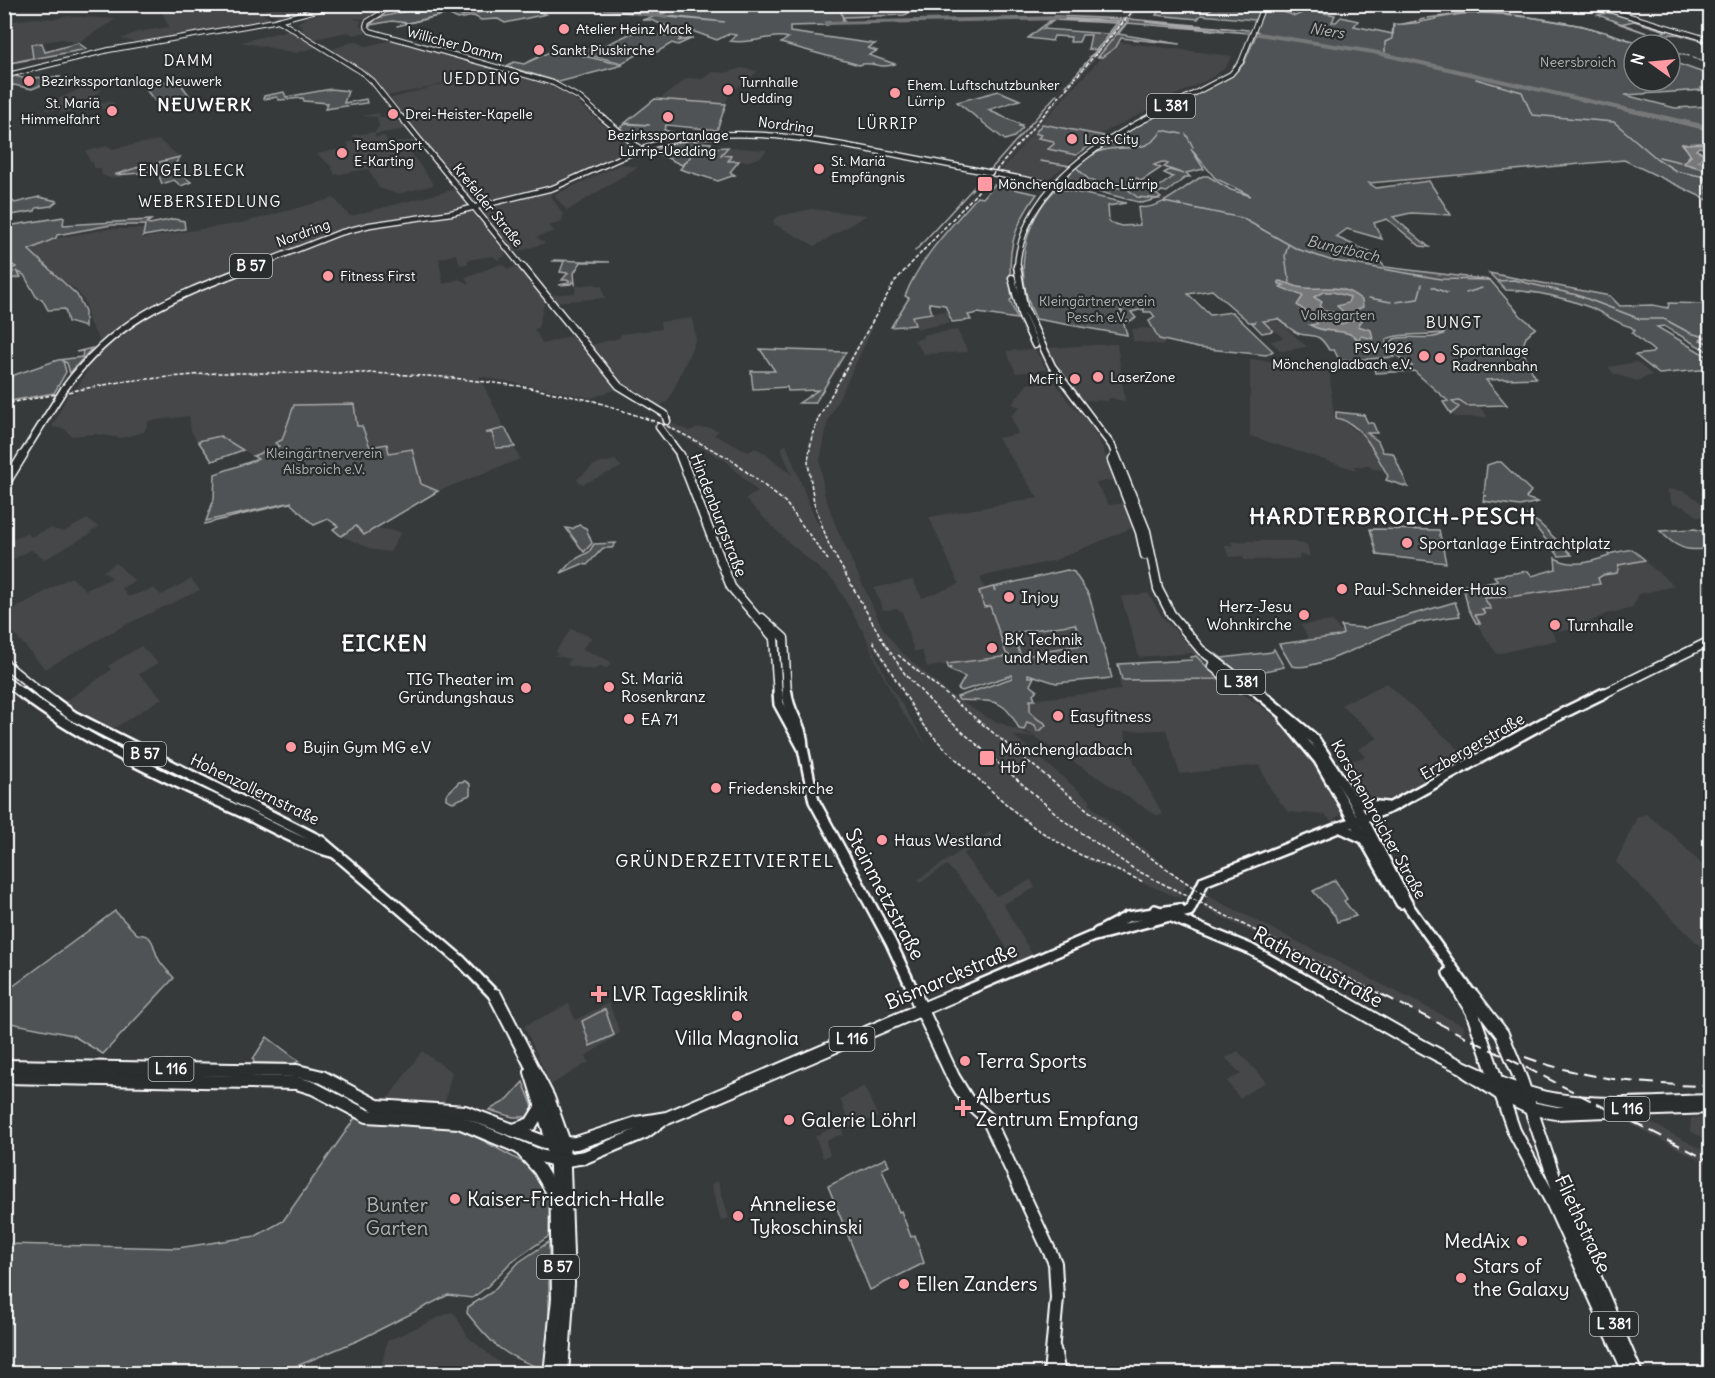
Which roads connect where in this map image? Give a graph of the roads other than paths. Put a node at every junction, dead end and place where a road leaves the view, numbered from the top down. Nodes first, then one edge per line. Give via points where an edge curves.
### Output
1 (340, 4) edge
2 (389, 4) edge
3 (1263, 4) edge
4 (1590, 4) edge
5 (308, 13) junction
6 (278, 20) junction
7 (288, 27) junction
8 (1710, 39) edge
9 (4, 76) edge
10 (676, 139) junction
11 (660, 142) junction
12 (641, 148) junction
13 (1052, 185) junction
14 (474, 208) junction
15 (667, 419) dead end
16 (659, 427) dead end
17 (16, 464) junction
18 (4, 476) edge
19 (4, 486) edge
20 (1710, 641) edge
21 (781, 650) joint
22 (4, 663) edge
23 (4, 680) edge
24 (1347, 798) junction
25 (1390, 807) junction
26 (1359, 820) junction
27 (1338, 827) junction
28 (1367, 840) junction
29 (336, 853) junction
30 (1242, 864) junction
31 (1155, 910) junction
32 (1167, 916) junction
33 (1091, 937) junction
34 (922, 1010) junction
35 (524, 1048) junction
36 (1489, 1063) junction
37 (4, 1066) edge
38 (1459, 1066) junction
39 (4, 1077) edge
40 (1495, 1080) junction
41 (336, 1084) junction
42 (313, 1088) junction
43 (1504, 1090) junction
44 (1526, 1093) junction
45 (1513, 1100) junction
46 (1710, 1101) edge
47 (369, 1104) junction
48 (1710, 1107) edge
49 (541, 1108) junction
50 (1530, 1108) junction
51 (353, 1110) junction
52 (660, 1121) junction
53 (1535, 1123) junction
54 (514, 1130) junction
55 (558, 1145) junction
56 (519, 1146) junction
57 (560, 1161) junction
58 (556, 1196) junction
59 (1054, 1348) junction
60 (558, 1373) edge
61 (1050, 1374) edge
62 (1059, 1374) edge
63 (1630, 1374) edge
64 (1636, 1374) edge

1 - 5 main road
2 - 12 main road, Willicher Damm via 367,22 367,29 553,83 580,98
3 - 13 main road, Korschenbroicher Straße / L 381 via 1241,62 1231,74 1113,136
4 - 8 main road
5 - 6 main road
5 - 7 main road via 291,20
6 - 7 main road, Krefelder Straße
6 - 9 main road via 110,48
7 - 14 main road, Krefelder Straße via 368,78
10 - 11 main road, Nordring
10 - 12 main road, Nordring
10 - 13 main road, Nordring via 742,132 822,142
11 - 12 main road
11 - 12 main road, Nordring
12 - 14 main road, Nordring via 553,188
13 - 24 main road, Korschenbroicher Straße / L 381 via 1026,214 1013,253 1014,289 1028,333 1056,380 1106,446 1140,532 1154,590 1171,621 1226,678 1299,733
14 - 15 main road, Krefelder Straße via 624,391
14 - 17 main road, Nordring / B 57, bridge via 339,233 177,297 136,318 85,360
16 - 21 main road, Hindenburgstraße via 684,462 725,575 736,595
17 - 18 main road, B 57
17 - 19 main road, B 57
20 - 25 main road, Erzbergerstraße via 1545,722
21 - 34 main road, Steinmetzstraße via 779,704 802,748 814,801 876,913
22 - 29 main road, Hohenzollernstraße / B 57 via 73,716 296,827
23 - 29 main road, Hohenzollernstraße / B 57 via 60,720 118,752
24 - 25 main road
24 - 26 main road, Korschenbroicher Straße / L 381
24 - 27 main road via 1344,819
25 - 26 main road, Erzbergerstraße
26 - 27 main road, Erzbergerstraße
26 - 28 main road, Korschenbroicher Straße / L 381
26 - 44 main road, Korschenbroicher Straße / L 381 via 1409,907 1502,1034
27 - 28 main road
27 - 30 main road, Erzbergerstraße
28 - 36 main road, Korschenbroicher Straße / L 381 via 1405,909 1468,1003
29 - 35 main road, Hohenzollernstraße / B 57 via 478,976 494,993
30 - 31 main road, Erzbergerstraße via 1201,878 1186,907
30 - 32 main road, Erzbergerstraße via 1204,881 1189,911
31 - 32 main road, Rathenaustraße / L 116
31 - 33 main road, Bismarckstraße / L 116 via 1117,919
32 - 33 main road, Bismarckstraße / L 116
32 - 38 main road, Rathenaustraße / L 116 via 1270,959
33 - 34 main road, Bismarckstraße / L 116
34 - 52 main road, Bismarckstraße / L 116
34 - 59 main road, Steinmetzstraße via 953,1077 968,1100 988,1119 1055,1263 1058,1280
35 - 49 main road, Hohenzollernstraße / B 57
35 - 55 main road, Hohenzollernstraße / B 57 via 548,1098
36 - 40 main road, Korschenbroicher Straße / L 381
36 - 43 main road
37 - 41 main road, L 116 via 297,1071
38 - 40 main road, Rathenaustraße / L 116
38 - 43 main road, Rathenaustraße / L 116
39 - 42 main road, L 116 via 253,1080
40 - 43 main road, Korschenbroicher Straße / L 381
40 - 45 main road
41 - 42 main road
41 - 47 main road, L 116
42 - 51 main road, L 116
43 - 44 main road, Rathenaustraße / L 116
43 - 45 main road, Rathenaustraße / L 116
43 - 50 main road
43 - 63 main road, Fliethstraße / L 381 via 1514,1131 1553,1204
44 - 46 main road, L 116 via 1584,1104
44 - 50 main road, Korschenbroicher Straße / L 381
45 - 50 main road, Rathenaustraße / L 116
45 - 53 main road
47 - 51 main road
47 - 54 main road, L 116 via 398,1110 465,1112
48 - 50 main road, L 116 via 1627,1108 1568,1114
49 - 54 main road via 531,1124
49 - 55 main road, Hohenzollernstraße / B 57
50 - 53 main road, Fliethstraße / L 381
51 - 56 main road, L 116 via 374,1117 459,1122
52 - 55 main road, Bismarckstraße / L 116 via 637,1123
52 - 57 main road, Bismarckstraße / L 116 via 635,1137 585,1157
53 - 64 main road, Fliethstraße / L 381 via 1574,1229
54 - 55 main road, L 116
55 - 57 main road, Hohenzollernstraße / B 57
56 - 57 main road, L 116
56 - 58 main road
57 - 58 main road, Hohenzollernstraße / B 57
57 - 60 main road, Hohenzollernstraße / B 57 via 568,1283
58 - 60 main road, Hohenzollernstraße / B 57
59 - 61 main road
59 - 62 main road

